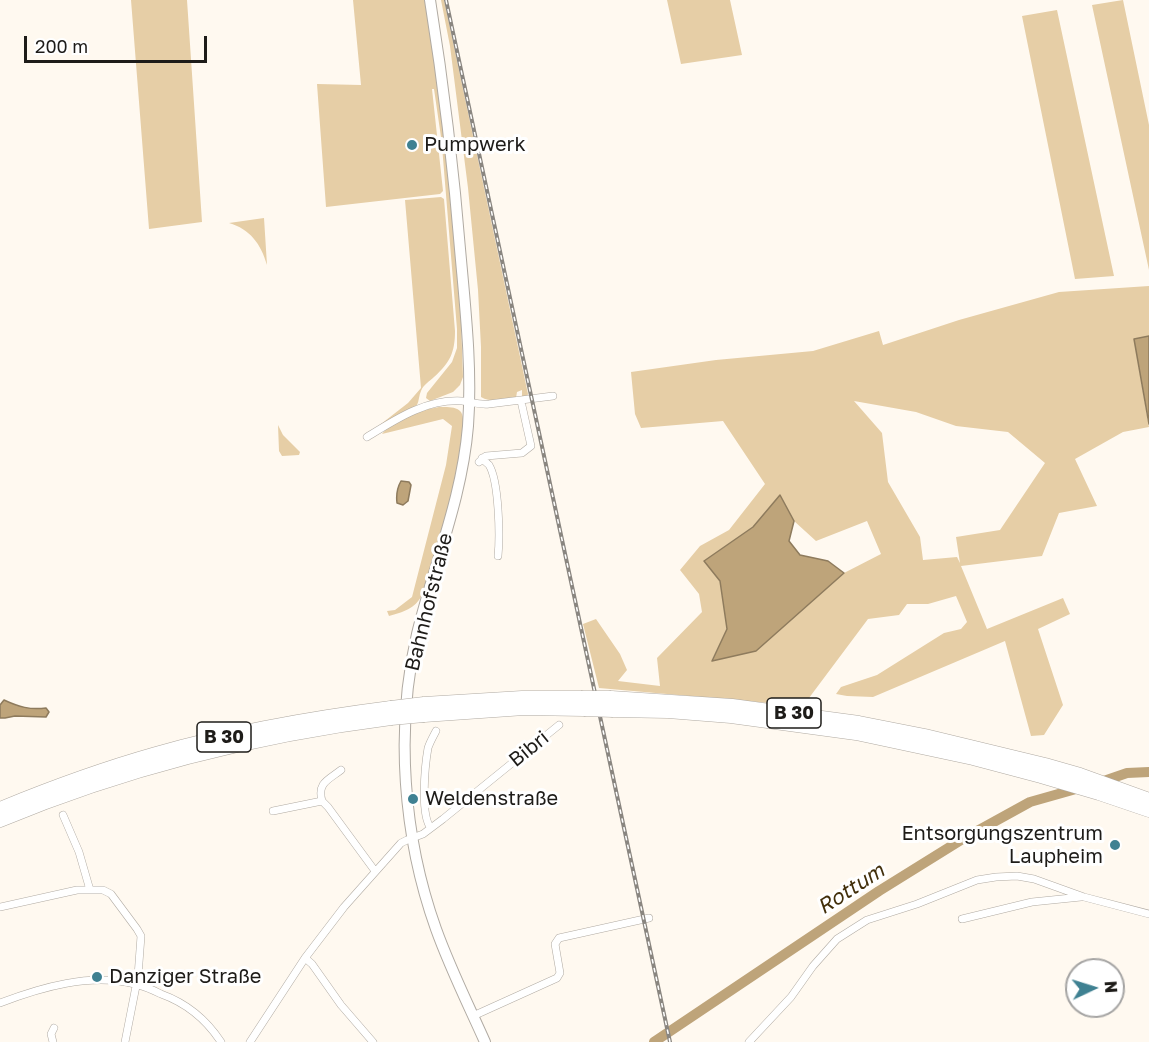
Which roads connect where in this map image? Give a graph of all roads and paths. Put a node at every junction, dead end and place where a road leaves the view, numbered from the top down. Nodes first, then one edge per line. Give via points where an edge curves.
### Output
1 (430, 0) edge
2 (553, 396) dead end
3 (521, 401) junction
4 (469, 402) junction
5 (367, 437) dead end
6 (498, 556) dead end
7 (559, 724) dead end
8 (436, 731) dead end
9 (991, 757) junction
10 (341, 770) dead end
11 (42, 798) junction
12 (1149, 800) edge
13 (322, 801) junction
14 (0, 809) edge
15 (1149, 810) edge
16 (273, 811) dead end
17 (63, 814) dead end
18 (0, 820) edge
19 (431, 828) junction
20 (412, 838) junction
21 (375, 871) junction
22 (90, 890) junction
23 (1084, 897) junction
24 (0, 907) edge
25 (1149, 914) edge
26 (649, 918) dead end
27 (962, 919) dead end
28 (305, 958) junction
29 (136, 984) junction
30 (0, 1003) edge
31 (473, 1016) junction
32 (54, 1028) dead end
33 (53, 1042) edge
34 (125, 1042) edge
35 (221, 1042) edge
36 (250, 1042) edge
37 (373, 1042) edge
38 (485, 1042) edge
39 (749, 1042) edge

1 - 4 main road, Bahnhofstraße via 456,196
2 - 3 street
3 - 4 street via 479,405
3 - 6 street via 531,446 522,453 480,460 490,466 495,488
4 - 5 street via 423,405
4 - 20 main road, Bahnhofstraße via 457,497 410,669 404,762
7 - 19 street, Bibri
8 - 19 street via 429,745 424,793 424,815
9 - 11 highway, B 30, bridge via 856,733 720,715 522,698 291,723 201,742 116,766
9 - 12 highway, B 30 via 1080,775
9 - 15 highway, B 30
10 - 13 street via 320,788
11 - 14 highway, B 30
11 - 18 highway, B 30
13 - 16 street
13 - 21 street
17 - 22 street
19 - 20 street, Bibri
20 - 21 street via 401,843
20 - 31 main road, Bahnhofstraße via 436,929
21 - 28 street
22 - 24 street
22 - 29 street via 111,894 141,936
23 - 25 street
23 - 27 street via 1032,902
23 - 39 street via 1034,879 996,876 867,920 837,939
26 - 31 street via 560,938 555,944 560,972 557,978
28 - 36 street
28 - 37 street
29 - 30 street via 68,984
29 - 34 street
29 - 35 street via 186,1006
31 - 38 main road, Bahnhofstraße
32 - 33 street

